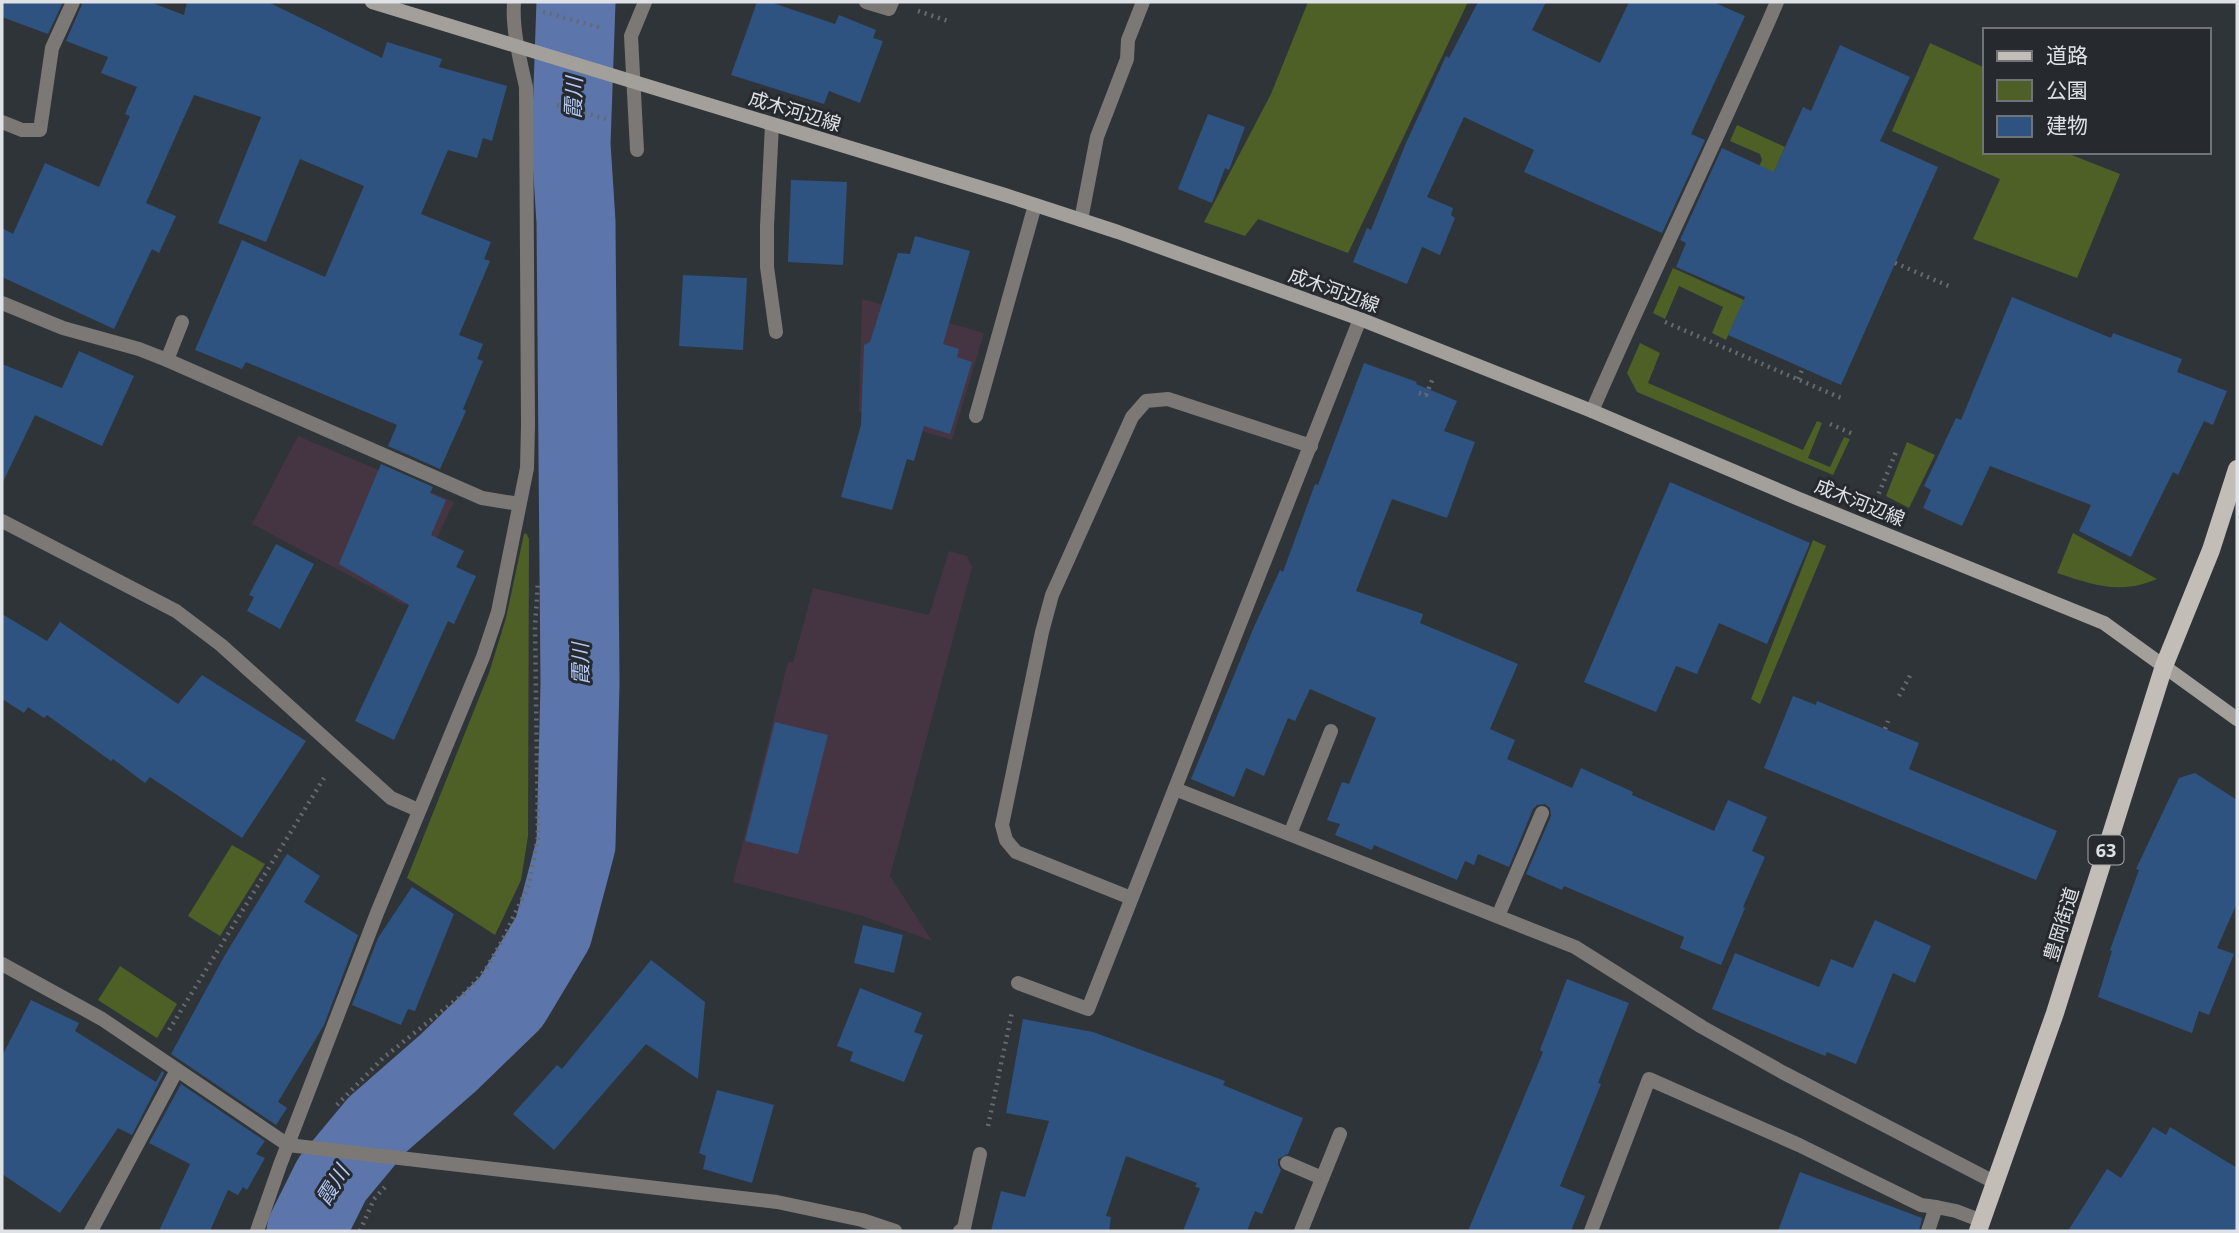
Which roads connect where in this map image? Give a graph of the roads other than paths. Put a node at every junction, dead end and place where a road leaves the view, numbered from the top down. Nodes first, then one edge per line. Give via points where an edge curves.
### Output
1 (73, 2) edge
2 (372, 2) edge
3 (514, 2) edge
4 (645, 2) edge
5 (866, 2) edge
6 (892, 2) edge
7 (1143, 2) edge
8 (1777, 2) edge
9 (517, 47) junction
10 (634, 82) junction
11 (2, 122) edge
12 (772, 124) junction
13 (637, 150) dead end
14 (1035, 205) junction
15 (1081, 220) junction
16 (2, 303) edge
17 (1360, 319) junction
18 (182, 321) dead end
19 (776, 332) dead end
20 (167, 360) junction
21 (1592, 411) junction
22 (976, 416) dead end
23 (1311, 446) junction
24 (2237, 470) edge
25 (519, 504) junction
26 (2, 521) edge
27 (2164, 666) junction
28 (2237, 719) edge
29 (1331, 731) dead end
30 (1175, 789) junction
31 (418, 810) junction
32 (1542, 813) dead end
33 (1290, 834) junction
34 (1131, 898) junction
35 (1498, 916) junction
36 (2, 964) edge
37 (1018, 982) road end
38 (177, 1070) junction
39 (1340, 1134) dead end
40 (288, 1145) junction
41 (980, 1154) road end
42 (1287, 1163) dead end
43 (1322, 1178) junction
44 (1996, 1183) junction
45 (1936, 1207) junction
46 (1980, 1226) edge
47 (91, 1231) edge
48 (257, 1231) edge
49 (895, 1231) edge
50 (960, 1231) edge
51 (1301, 1231) edge
52 (1591, 1231) edge
53 (1928, 1231) edge

1 - 11 street via 52,48 40,130 22,130
2 - 9 main road, 成木河辺線
3 - 9 street
4 - 10 street via 631,36
5 - 6 street via 889,9
7 - 15 street via 1097,138
8 - 21 street
9 - 10 main road, 成木河辺線
9 - 25 street via 526,88 528,223 527,468
10 - 12 main road, 成木河辺線
10 - 13 street
12 - 14 main road, 成木河辺線
12 - 19 street via 767,267
14 - 15 main road, 成木河辺線
14 - 22 street
15 - 17 main road, 成木河辺線
16 - 20 street
17 - 21 main road, 成木河辺線
17 - 23 street
18 - 20 street
20 - 25 street via 482,498
21 - 27 main road, 成木河辺線 via 2104,623
23 - 30 street
23 - 34 street via 1168,399 1146,401 1132,417 1052,595 1002,825 1006,841 1016,852
24 - 27 main road, 豊岡街道 / 63 via 2211,550
25 - 31 street via 498,612
26 - 31 street via 176,611 221,645 391,798
27 - 28 main road, 成木河辺線
27 - 44 main road, 豊岡街道 / 63 via 2055,1013
29 - 33 street
30 - 33 street
30 - 34 street
31 - 40 street
32 - 35 street
33 - 35 street
34 - 37 street via 1088,1009
35 - 44 street via 1575,947 1782,1072
36 - 38 street via 102,1019
38 - 40 street
38 - 47 street
39 - 43 street
40 - 48 street
40 - 49 street via 777,1202
41 - 50 street
42 - 43 street
43 - 51 street
44 - 46 main road, 豊岡街道 / 63
45 - 46 street via 1956,1211
45 - 52 street via 1921,1205 1649,1079
45 - 53 street

